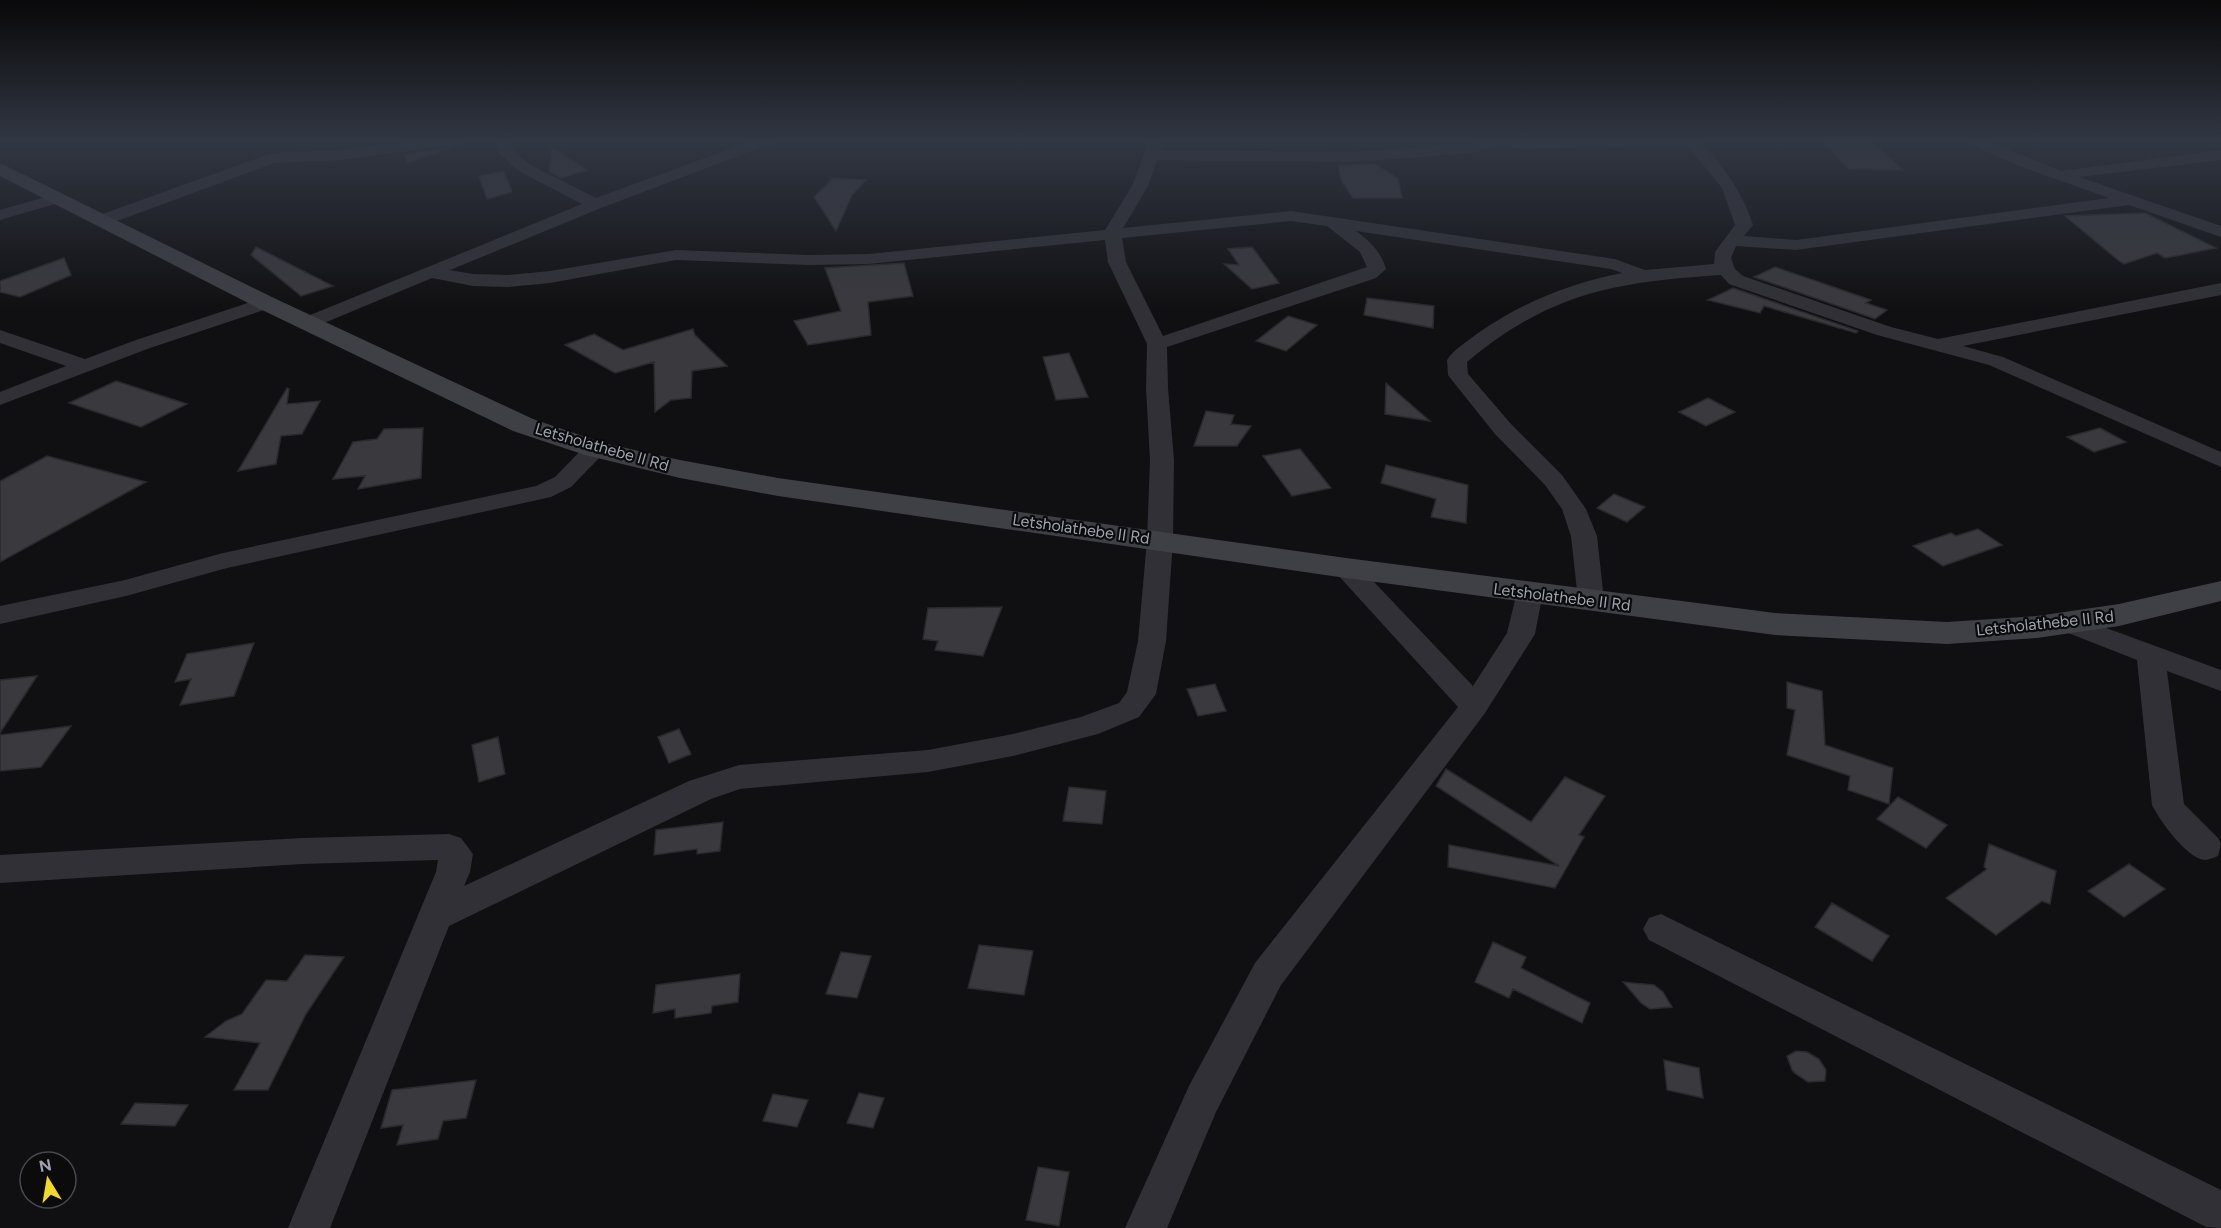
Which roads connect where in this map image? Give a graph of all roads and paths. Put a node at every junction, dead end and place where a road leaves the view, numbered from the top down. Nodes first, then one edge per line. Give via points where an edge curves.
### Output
1 (55, 196) edge
2 (168, 196) edge
3 (580, 196) edge
4 (615, 196) edge
5 (1134, 196) edge
6 (1735, 196) edge
7 (2121, 196) edge
8 (58, 198) junction
9 (2132, 200) junction
10 (595, 204) junction
11 (0, 215) edge
12 (103, 220) junction
13 (1328, 220) junction
14 (1112, 232) junction
15 (2221, 232) edge
16 (1733, 240) junction
17 (1723, 269) junction
18 (434, 273) junction
19 (1642, 275) junction
20 (2221, 289) edge
21 (266, 303) junction
22 (310, 322) junction
23 (0, 336) edge
24 (1157, 344) junction
25 (1936, 345) junction
26 (86, 366) junction
27 (0, 399) edge
28 (595, 449) junction
29 (2221, 460) edge
30 (1160, 540) junction
31 (1346, 568) junction
32 (2221, 591) edge
33 (1530, 592) junction
34 (1591, 600) junction
35 (0, 615) edge
36 (2068, 622) junction
37 (2151, 655) junction
38 (2221, 681) edge
39 (1475, 706) junction
40 (2206, 847) dead end
41 (0, 869) edge
42 (435, 916) junction
43 (1661, 929) dead end
44 (2221, 1212) edge
45 (309, 1228) edge
46 (1146, 1228) edge

1 - 8 street, Letsholathebe II Rd
2 - 12 street
3 - 10 street
4 - 10 street
5 - 14 street
6 - 16 street via 1744,225
7 - 9 street
8 - 11 street
8 - 12 street, Letsholathebe II Rd
9 - 15 street
9 - 16 street via 1796,245
10 - 18 street
12 - 21 street, Letsholathebe II Rd
13 - 14 street via 1283,216
13 - 19 street via 1615,264
13 - 24 street via 1369,250 1377,269
14 - 18 street via 869,259 676,255 508,281
14 - 24 street via 1117,262
16 - 17 street via 1724,251
17 - 19 street
17 - 25 street via 1754,287
18 - 22 street
19 - 34 street via 1580,290 1518,315 1457,360 1458,375 1503,429 1554,480 1574,509 1584,536
20 - 25 street
21 - 22 street, Letsholathebe II Rd
21 - 26 street
22 - 28 street, Letsholathebe II Rd via 512,420
23 - 26 street
24 - 30 street via 1162,460
25 - 29 street via 2019,370
26 - 27 street
28 - 30 street, Letsholathebe II Rd via 778,487
28 - 35 street via 563,482 543,492 223,561 126,588
30 - 31 street, Letsholathebe II Rd
30 - 42 street via 1152,641 1141,694 1129,710 1087,726 1013,745 928,761 739,777 700,790
31 - 33 street, Letsholathebe II Rd
31 - 39 street
32 - 36 street, Letsholathebe II Rd via 2119,615
33 - 34 street, Letsholathebe II Rd
33 - 39 street via 1521,634
34 - 36 street, Letsholathebe II Rd via 1775,624 1868,631 1947,633
36 - 37 street
37 - 38 street
37 - 40 street via 2168,805
39 - 46 street via 1268,974 1244,1015
41 - 42 street via 280,852 449,847 456,854 456,862
42 - 45 street
43 - 44 street

